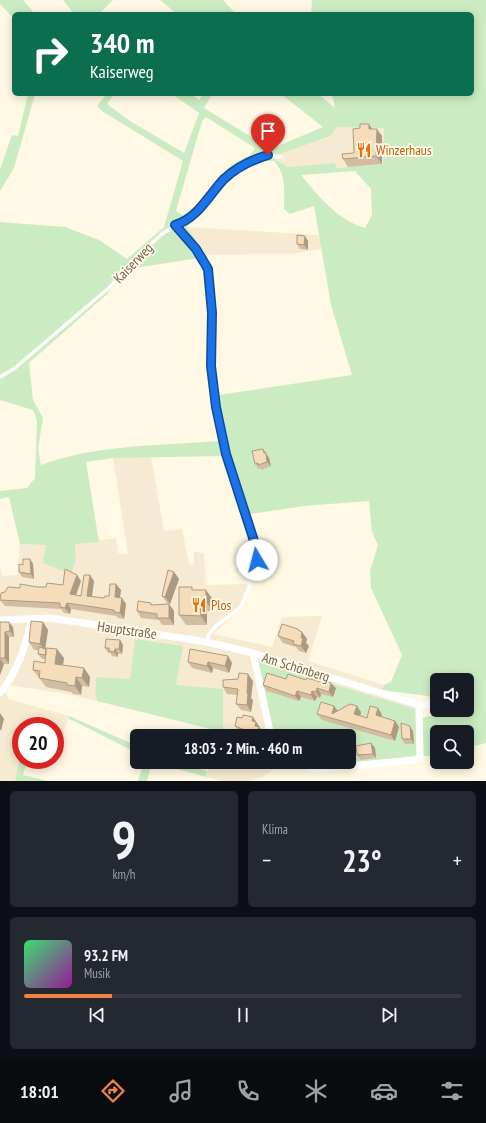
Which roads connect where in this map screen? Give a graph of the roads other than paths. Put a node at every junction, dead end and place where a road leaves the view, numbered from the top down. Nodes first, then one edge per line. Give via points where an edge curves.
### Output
1 (282, 156) dead end
2 (175, 225) junction
3 (0, 378) edge
4 (32, 619) junction
5 (0, 620) edge
6 (207, 642) junction
7 (253, 653) junction
8 (0, 693) edge
9 (419, 705) junction
10 (430, 705) edge
11 (269, 729) edge
12 (356, 765) edge

1 - 2 lane, Kaiserweg via 268,155 254,159 234,170 193,216 186,222
2 - 3 lane, Kaiserweg via 142,252 111,286
2 - 6 lane via 196,249 208,269 212,313 211,366 216,402 226,454 256,552 255,570 240,608 216,626 209,634
4 - 5 street, Hauptstraße
4 - 6 street, Hauptstraße via 50,618
4 - 8 street via 22,657
6 - 7 street, Hauptstraße
7 - 9 street, Am Schönberg
7 - 11 street, Am Schönberg
9 - 10 street, Am Schönberg
9 - 12 street via 420,757 415,760

